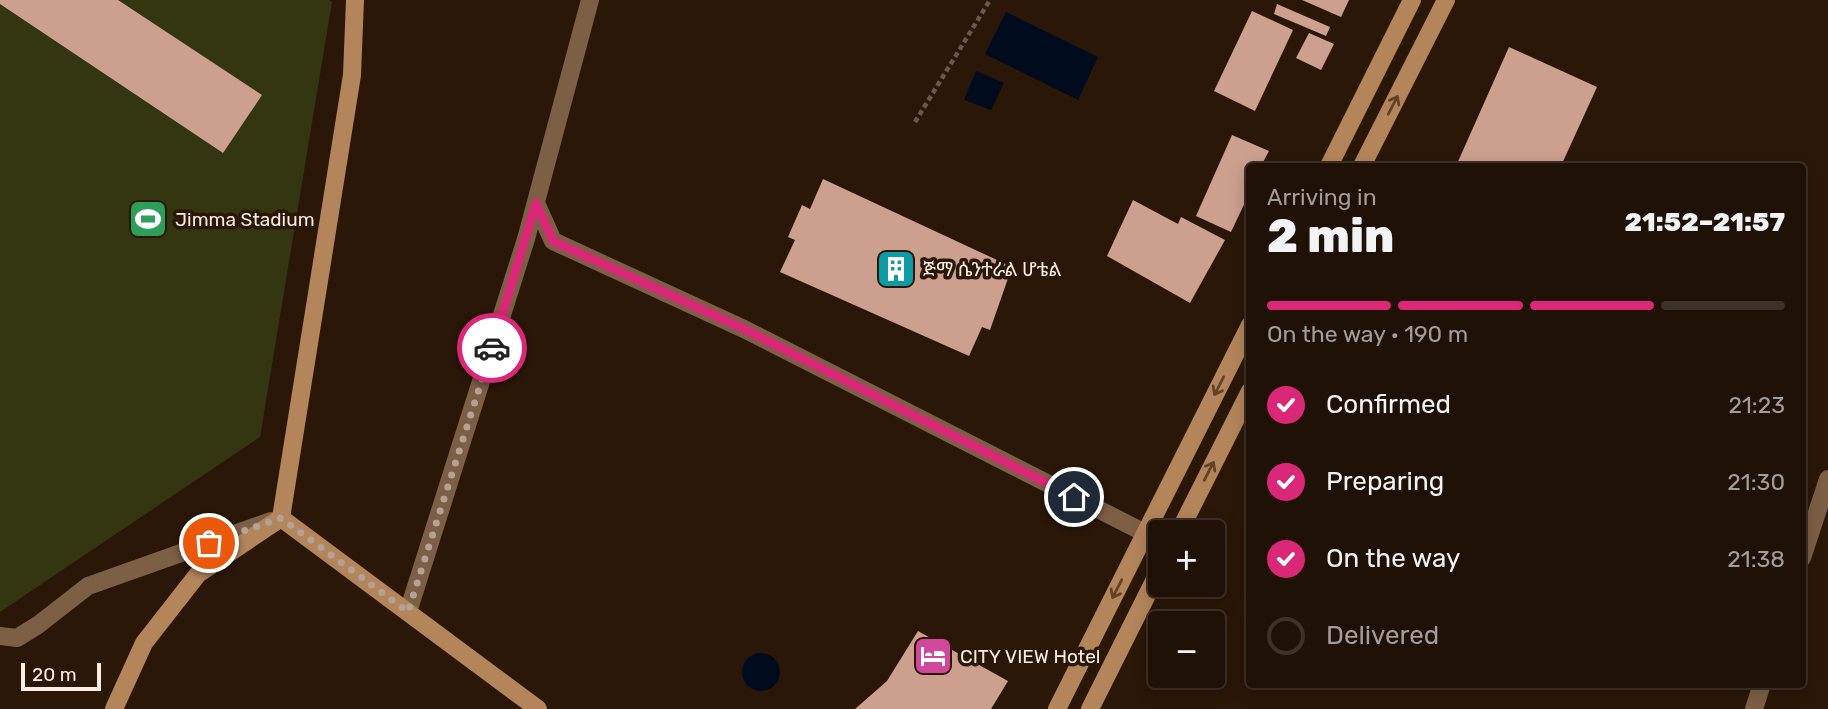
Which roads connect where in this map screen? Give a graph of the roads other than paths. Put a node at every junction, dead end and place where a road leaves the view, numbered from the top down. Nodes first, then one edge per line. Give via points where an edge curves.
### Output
1 (355, 0) edge
2 (590, 0) edge
3 (1412, 0) edge
4 (1446, 0) edge
5 (1330, 163) edge
6 (1364, 163) edge
7 (536, 203) junction
8 (1246, 333) edge
9 (1246, 399) edge
10 (1828, 479) edge
11 (281, 518) junction
12 (1185, 520) edge
13 (1145, 533) junction
14 (1806, 546) edge
15 (1148, 593) edge
16 (408, 612) junction
17 (0, 636) edge
18 (1761, 688) edge
19 (114, 709) edge
20 (538, 709) edge
21 (1057, 709) edge
22 (1090, 709) edge
23 (1754, 709) edge

1 - 11 main road via 352,75
2 - 7 street
3 - 5 main road
6 -> 4 main road
7 - 13 street via 553,241 744,329
7 - 16 street
8 -> 13 main road
12 -> 9 main road
10 - 14 street
11 - 16 main road
11 - 17 street via 88,586 17,638
11 - 19 main road via 198,573 144,643
13 -> 21 main road
15 - 22 main road
16 - 20 main road
18 - 23 street

